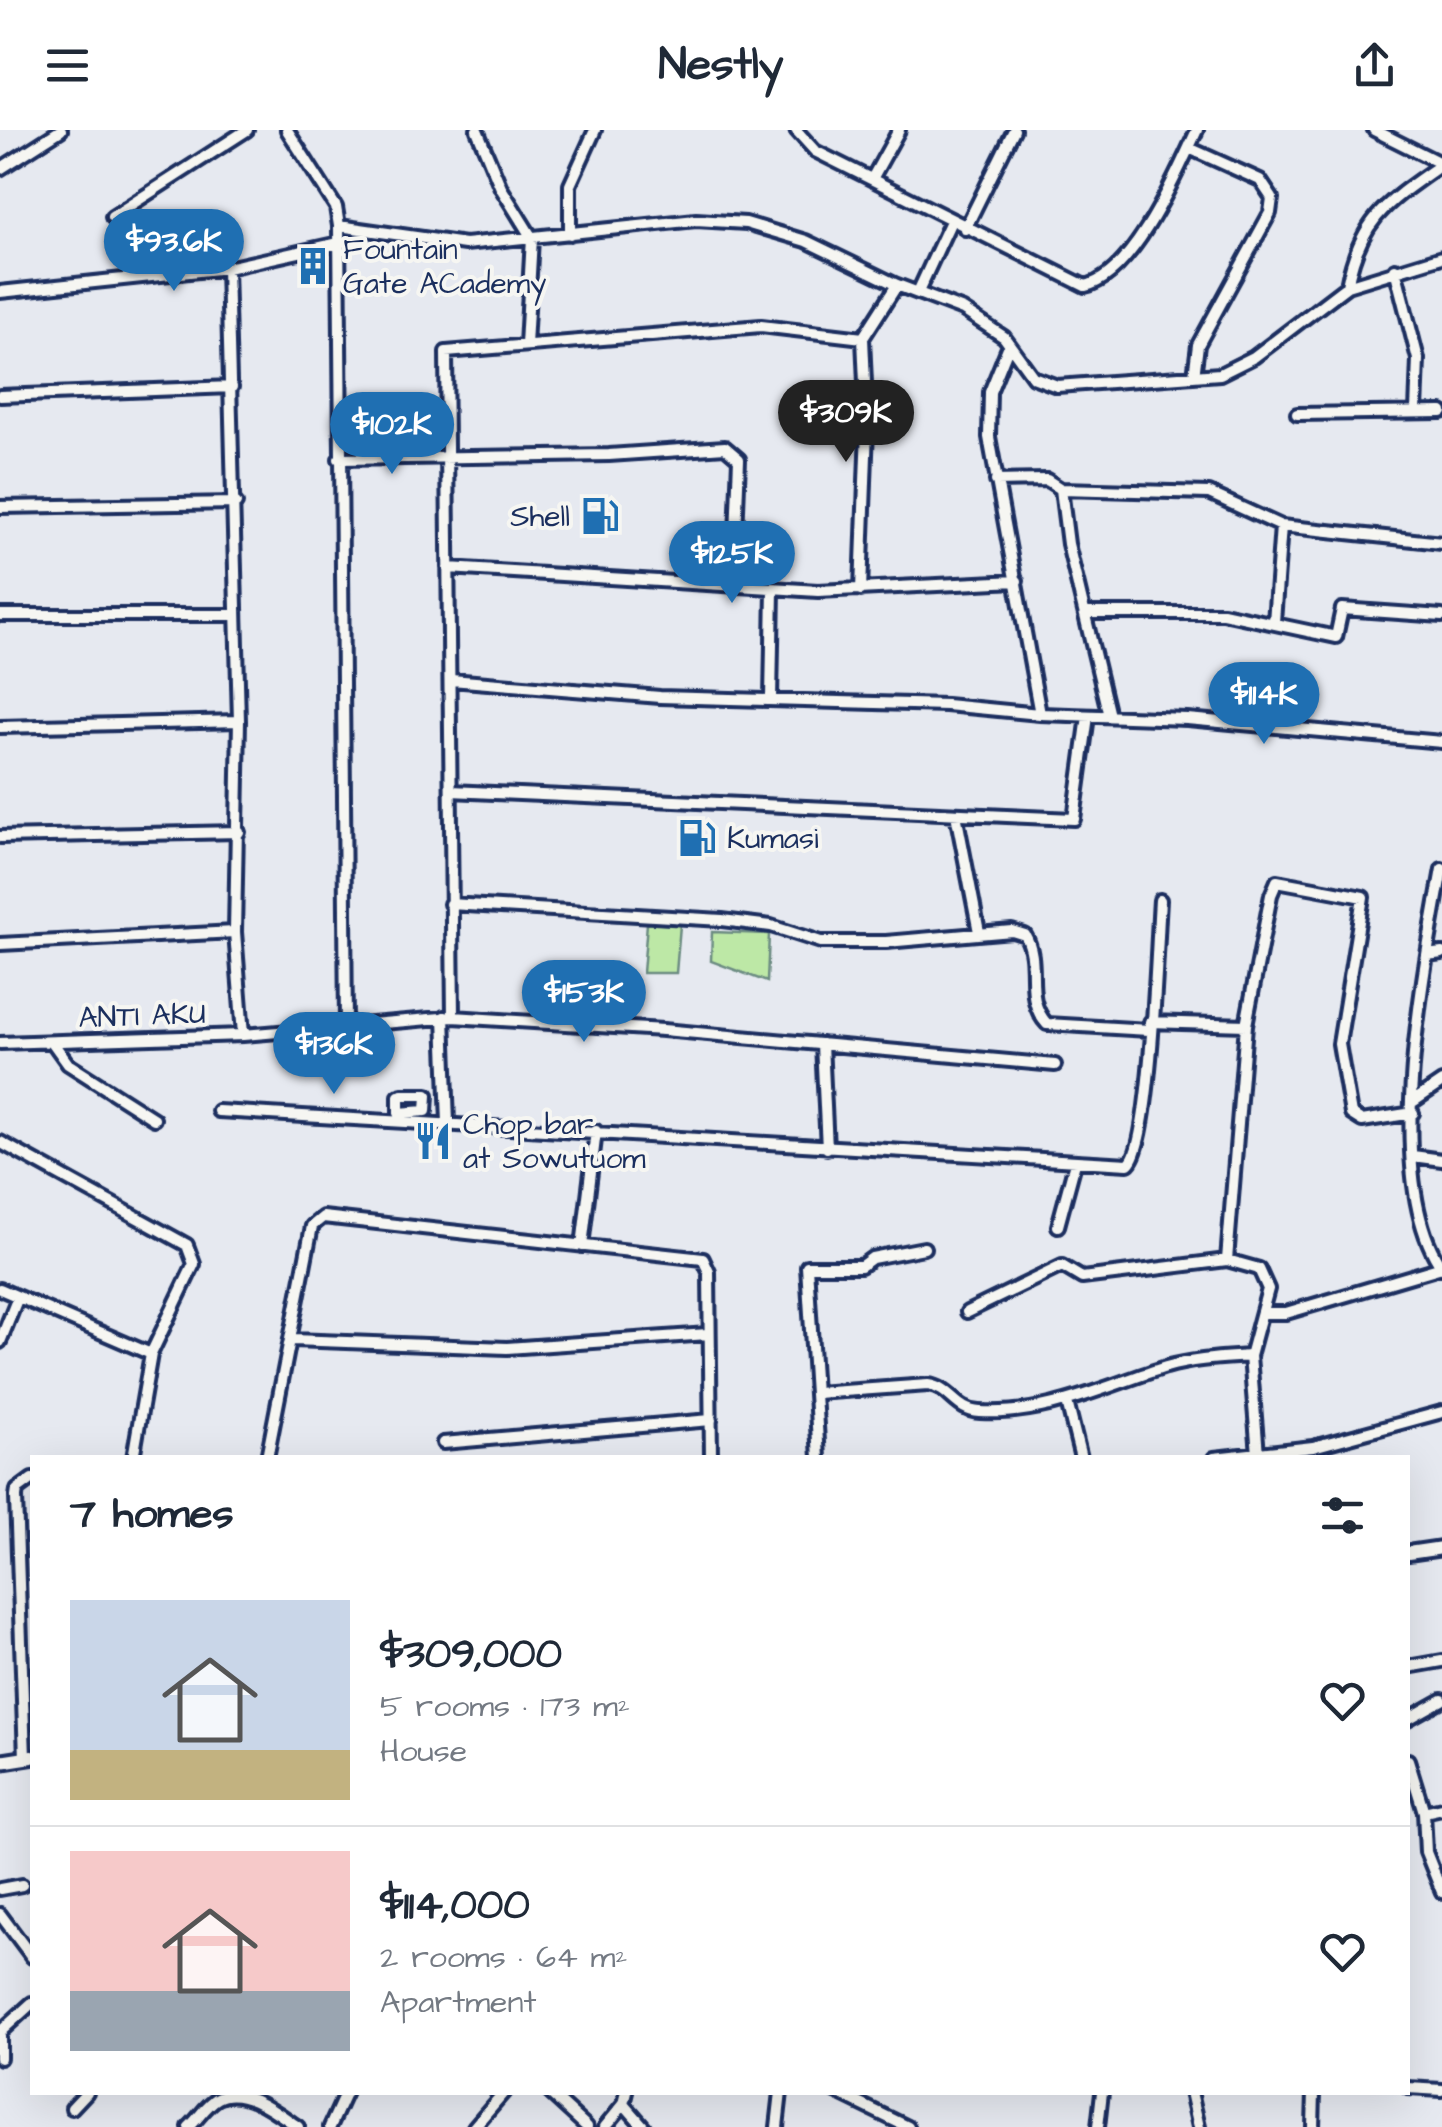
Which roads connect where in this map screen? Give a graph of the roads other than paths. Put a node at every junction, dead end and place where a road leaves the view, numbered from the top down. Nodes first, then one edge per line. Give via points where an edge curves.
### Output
1 (61, 130) edge
2 (247, 130) edge
3 (286, 130) edge
4 (477, 130) edge
5 (596, 130) edge
6 (796, 130) edge
7 (899, 130) edge
8 (1014, 130) edge
9 (1197, 130) edge
10 (1374, 130) edge
11 (1189, 148) junction
12 (1442, 164) edge
13 (0, 169) edge
14 (873, 177) junction
15 (112, 218) dead end
16 (952, 220) junction
17 (339, 226) junction
18 (965, 228) junction
19 (570, 234) junction
20 (532, 238) junction
21 (339, 243) junction
22 (1442, 257) edge
23 (227, 268) junction
24 (1395, 268) junction
25 (897, 285) junction
26 (1348, 286) junction
27 (0, 292) edge
28 (918, 292) junction
29 (862, 338) junction
30 (526, 346) junction
31 (1008, 346) junction
32 (1194, 376) junction
33 (232, 387) junction
34 (0, 396) edge
35 (1416, 411) junction
36 (1442, 412) edge
37 (1297, 414) dead end
38 (445, 456) junction
39 (339, 459) junction
40 (996, 480) junction
41 (1061, 489) junction
42 (236, 503) junction
43 (0, 507) edge
44 (1281, 526) junction
45 (1442, 543) edge
46 (448, 568) junction
47 (1017, 581) junction
48 (734, 586) junction
49 (774, 589) junction
50 (861, 590) junction
51 (1087, 613) junction
52 (0, 615) edge
53 (236, 615) junction
54 (1442, 616) edge
55 (1274, 622) junction
56 (451, 680) junction
57 (771, 699) junction
58 (1040, 714) junction
59 (1088, 716) junction
60 (1109, 716) junction
61 (239, 721) junction
62 (0, 727) edge
63 (1442, 742) edge
64 (451, 790) junction
65 (956, 814) junction
66 (239, 832) junction
67 (0, 837) edge
68 (1442, 868) edge
69 (1160, 900) dead end
70 (450, 904) junction
71 (235, 932) junction
72 (978, 932) junction
73 (0, 944) edge
74 (1442, 953) edge
75 (1427, 955) junction
76 (448, 1017) junction
77 (1246, 1025) junction
78 (346, 1026) junction
79 (1150, 1026) junction
80 (243, 1035) junction
81 (53, 1043) junction
82 (0, 1044) edge
83 (822, 1044) junction
84 (1055, 1064) dead end
85 (1442, 1082) edge
86 (1414, 1107) junction
87 (218, 1111) dead end
88 (154, 1118) dead end
89 (448, 1123) junction
90 (596, 1131) junction
91 (0, 1142) edge
92 (827, 1148) junction
93 (1414, 1156) junction
94 (1442, 1160) edge
95 (1075, 1163) junction
96 (1058, 1226) dead end
97 (582, 1246) junction
98 (924, 1248) dead end
99 (1228, 1260) junction
100 (1442, 1268) edge
101 (0, 1290) edge
102 (18, 1297) junction
103 (967, 1312) dead end
104 (1265, 1313) junction
105 (708, 1334) junction
106 (293, 1340) junction
107 (0, 1342) edge
108 (151, 1354) junction
109 (1250, 1356) junction
110 (816, 1394) junction
111 (1067, 1402) junction
112 (1442, 1412) edge
113 (711, 1420) junction
114 (443, 1443) dead end
115 (1258, 1454) junction
116 (134, 1455) edge
117 (269, 1455) edge
118 (712, 1455) edge
119 (819, 1455) edge
120 (1078, 1455) edge
121 (1247, 1455) edge
122 (30, 1481) edge
123 (1442, 1548) edge
124 (1410, 1553) edge
125 (1442, 1660) edge
126 (1410, 1666) edge
127 (1442, 1700) edge
128 (1410, 1719) edge
129 (29, 1758) edge
130 (0, 1762) edge
131 (1410, 1766) edge
132 (1442, 1808) edge
133 (1424, 1812) junction
134 (22, 1885) dead end
135 (0, 1889) edge
136 (1442, 1892) edge
137 (0, 1914) edge
138 (30, 1953) edge
139 (30, 2005) edge
140 (0, 2032) edge
141 (0, 2058) edge
142 (1410, 2088) edge
143 (1442, 2090) edge
144 (84, 2095) edge
145 (345, 2095) edge
146 (501, 2095) edge
147 (551, 2095) edge
148 (782, 2095) edge
149 (842, 2095) edge
150 (1102, 2095) edge
151 (1192, 2095) edge
152 (1314, 2095) edge
153 (625, 2098) edge
154 (72, 2108) dead end
155 (189, 2127) edge
156 (298, 2127) edge
157 (330, 2127) edge
158 (474, 2127) edge
159 (587, 2127) edge
160 (605, 2127) edge
161 (644, 2127) edge
162 (777, 2127) edge
163 (908, 2127) edge
164 (1098, 2127) edge
165 (1199, 2127) edge
166 (1313, 2127) edge

1 - 13 street
2 - 15 street
3 - 17 street via 336,207
4 - 20 street
5 - 19 street via 570,185
6 - 14 street via 815,151
7 - 14 street
8 - 18 street
9 - 11 street
10 - 12 street
11 - 18 street via 1130,253 1096,284 1078,285
11 - 32 street via 1260,180 1272,198 1198,345
12 - 26 street via 1366,226
14 - 16 street
16 - 18 street
16 - 28 street
17 - 20 street via 430,242
17 - 21 street
19 - 20 street
19 - 25 street via 696,220 746,223 806,241
20 - 30 street
21 - 23 street
21 - 39 street
22 - 24 street
23 - 27 street
23 - 33 street
24 - 26 street
24 - 35 street via 1414,334
25 - 28 street
25 - 29 street
26 - 32 street via 1245,362
28 - 31 street via 974,316
29 - 30 street via 760,326
29 - 50 street via 867,447
30 - 38 street via 446,352
31 - 32 street via 1044,384
31 - 40 street via 988,408
33 - 34 street
33 - 42 street
35 - 36 street
35 - 37 street
38 - 39 street
38 - 46 street
38 - 48 street via 734,450
39 - 78 street
40 - 41 street via 1047,480
40 - 47 street
41 - 44 street via 1209,494
41 - 51 street
42 - 43 street
42 - 53 street
44 - 45 street
44 - 55 street
46 - 48 street
46 - 56 street
47 - 50 street
47 - 58 street
48 - 49 street
49 - 50 street
49 - 57 street
51 - 55 street via 1223,614
51 - 60 street
52 - 53 street
53 - 61 street
54 - 55 street via 1342,609 1336,636
56 - 57 street
56 - 64 street
57 - 58 street
58 - 59 street
59 - 60 street
59 - 65 street via 1074,819
60 - 63 street
61 - 62 street
61 - 66 street
64 - 65 street
64 - 70 street
65 - 72 street
66 - 67 street
66 - 71 street
68 - 75 street
69 - 79 street
70 - 72 street via 722,920 821,942
70 - 76 street
71 - 73 street
71 - 80 street
72 - 79 street via 1025,935 1032,947 1034,1006 1047,1024
74 - 75 street
75 - 86 street
76 - 78 street, ANTI AKU
76 - 83 street, ANTI AKU
76 - 89 street
77 - 79 street
77 - 86 street via 1278,881 1360,894 1364,906 1339,1044 1352,1114 1362,1121
77 - 99 street
78 - 80 street, ANTI AKU
79 - 95 street via 1147,1101 1136,1156 1128,1164
80 - 81 street, ANTI AKU
81 - 82 street, ANTI AKU
81 - 88 street via 68,1064
83 - 84 street, ANTI AKU
83 - 92 street
85 - 86 street
86 - 93 street
87 - 89 street
89 - 90 street
90 - 92 street
90 - 97 street
91 - 108 street via 187,1245 194,1264
92 - 95 street
93 - 94 street
93 - 100 street via 1414,1207
95 - 96 street
97 - 105 street via 703,1259 709,1272
97 - 106 street via 320,1218 312,1226
98 - 110 street via 860,1266 807,1266
99 - 103 street via 1082,1278 1062,1266
99 - 104 street via 1263,1272
100 - 104 street via 1296,1311
101 - 102 street
102 - 107 street
102 - 108 street
104 - 109 street
105 - 106 street via 507,1348
105 - 113 street
106 - 117 street
108 - 116 street
109 - 111 street via 1169,1366
109 - 115 street
110 - 111 street via 928,1384 965,1410
110 - 119 street
111 - 120 street
112 - 115 street via 1313,1447
113 - 114 street
113 - 118 street
115 - 121 street
122 - 129 street via 16,1497
123 - 124 main road
125 - 126 street
127 - 128 street
129 - 130 main road
131 - 133 street
132 - 133 street
133 - 136 street via 1426,1852
134 - 135 street
137 - 138 street
139 - 140 street
140 - 141 street
142 - 143 street
144 - 154 street
145 - 157 street
146 - 158 street
147 - 159 street
148 - 162 street
149 - 163 street
150 - 164 street
151 - 165 street
152 - 166 street
153 - 160 street
153 - 161 street
155 - 156 street via 218,2098 230,2095 267,2105

